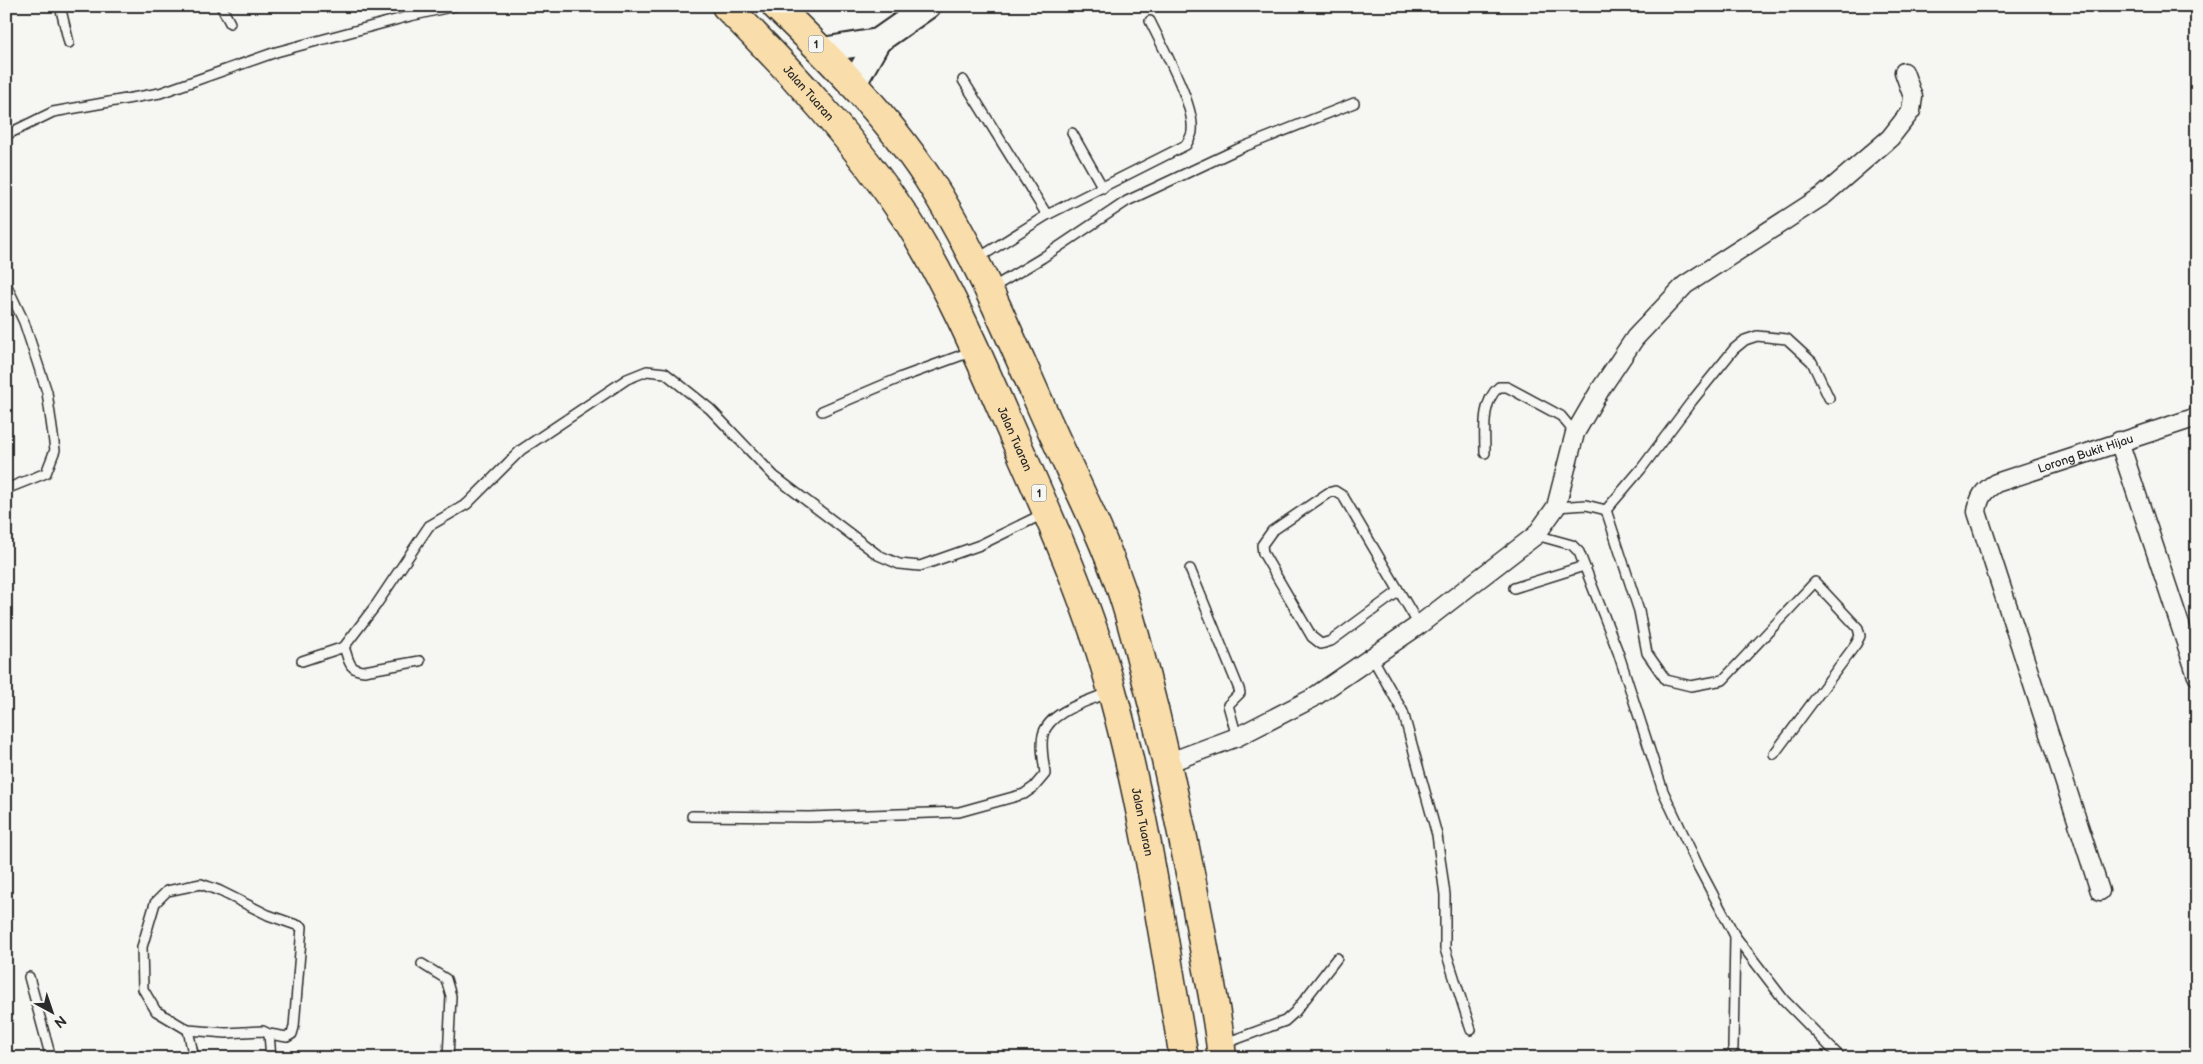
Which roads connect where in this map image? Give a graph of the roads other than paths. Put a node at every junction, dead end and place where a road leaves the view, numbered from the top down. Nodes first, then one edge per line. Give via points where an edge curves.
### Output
1 (60, 6) edge
2 (221, 6) edge
3 (456, 6) edge
4 (726, 6) edge
5 (776, 6) edge
6 (928, 6) edge
7 (1150, 21) dead end
8 (230, 23) dead end
9 (878, 41) junction
10 (69, 43) dead end
11 (822, 50) junction
12 (1904, 72) dead end
13 (962, 80) dead end
14 (853, 85) junction
15 (1354, 103) dead end
16 (1072, 133) dead end
17 (6, 135) edge
18 (1103, 188) junction
19 (1047, 215) junction
20 (975, 261) junction
21 (6, 284) edge
22 (990, 290) junction
23 (975, 350) junction
24 (1829, 398) dead end
25 (822, 411) dead end
26 (2197, 417) edge
27 (1575, 433) junction
28 (2119, 442) junction
29 (1485, 453) dead end
30 (6, 489) edge
31 (1556, 507) junction
32 (1606, 510) junction
33 (1048, 512) junction
34 (1536, 536) junction
35 (1584, 566) junction
36 (1190, 569) dead end
37 (1514, 588) dead end
38 (1399, 591) junction
39 (1419, 625) junction
40 (344, 647) junction
41 (1372, 657) junction
42 (302, 661) dead end
43 (420, 661) dead end
44 (2197, 676) edge
45 (1146, 678) junction
46 (1112, 691) junction
47 (1236, 737) junction
48 (1774, 754) dead end
49 (1167, 763) junction
50 (692, 816) dead end
51 (2100, 891) dead end
52 (1735, 936) junction
53 (1337, 958) dead end
54 (422, 964) dead end
55 (29, 976) dead end
56 (1179, 1024) junction
57 (188, 1030) junction
58 (1472, 1030) dead end
59 (269, 1034) junction
60 (1733, 1048) dead end
61 (1221, 1051) edge
62 (51, 1058) edge
63 (194, 1058) edge
64 (271, 1058) edge
65 (448, 1058) edge
66 (1184, 1058) edge
67 (1841, 1058) edge

1 - 10 lane
2 - 8 lane
3 - 17 lane via 276,52 160,93 53,112
4 - 23 main road, Jalan Tuaran / 1 via 809,92 883,184 918,239
5 - 11 main road, 1
6 - 9 street
7 - 18 lane via 1179,83 1192,119 1192,133 1186,145
9 - 11 street
9 - 14 street
11 - 14 main road, 1
12 - 27 street via 1913,97 1911,110 1890,138 1824,195 1685,285 1635,338
13 - 19 lane
14 - 20 main road, 1 via 926,175
15 - 22 lane via 1238,149 1127,201
16 - 18 lane
18 - 19 lane
19 - 20 lane
20 - 22 main road, 1
21 - 30 lane via 24,322 47,392 55,450 46,473
22 - 45 main road, 1 via 1103,544 1121,589
23 - 25 lane
23 - 33 main road, Jalan Tuaran / 1
24 - 32 lane via 1812,362 1787,339 1757,336 1745,340 1734,349 1642,469
26 - 28 street, Lorong Bukit Hijau
27 - 29 lane via 1561,416 1507,387 1499,387 1486,408
27 - 31 street
28 - 44 street
28 - 51 street, Lorong Bukit Hijau via 1996,483 1979,497 1977,512
31 - 32 lane via 1586,505
31 - 34 street
32 - 48 lane via 1639,611 1647,653 1666,680 1691,686 1723,680 1815,582 1858,628 1860,636 1856,644
33 - 40 lane via 980,545 929,563 920,566 898,564 878,555 774,476 710,409 665,373 648,371 627,379 521,450 467,504 429,526
33 - 46 main road, Jalan Tuaran / 1 via 1089,615
34 - 35 lane via 1572,545 1579,552
34 - 39 street
35 - 37 lane
35 - 52 lane via 1618,652 1663,791
36 - 47 lane via 1240,693 1228,705
38 - 38 lane via 1343,496 1335,491 1272,531 1262,545 1263,553 1312,637 1321,644 1331,641
38 - 39 lane
39 - 41 street
40 - 42 lane
40 - 43 lane via 355,670
41 - 47 street via 1311,699
41 - 58 lane via 1403,712 1434,826 1445,895 1445,949
45 - 49 main road, 1
45 - 56 main road via 1141,718 1196,1005 1196,1019 1190,1024
46 - 50 lane via 1056,716 1047,726 1042,736 1045,774 1024,794 959,812 809,817
46 - 56 main road, Jalan Tuaran / 1 via 1130,760
47 - 49 street
49 - 61 main road, 1 via 1191,875
52 - 60 lane
52 - 67 lane via 1784,1000
53 - 61 lane via 1285,1021
54 - 65 lane via 446,979 451,996
55 - 62 lane
56 - 66 main road, Jalan Tuaran / 1
57 - 59 lane via 262,1031
57 - 59 lane via 156,1011 143,989 142,947 155,904 161,897 167,891 201,884 302,927 292,1034 287,1037
57 - 63 lane
59 - 64 lane

